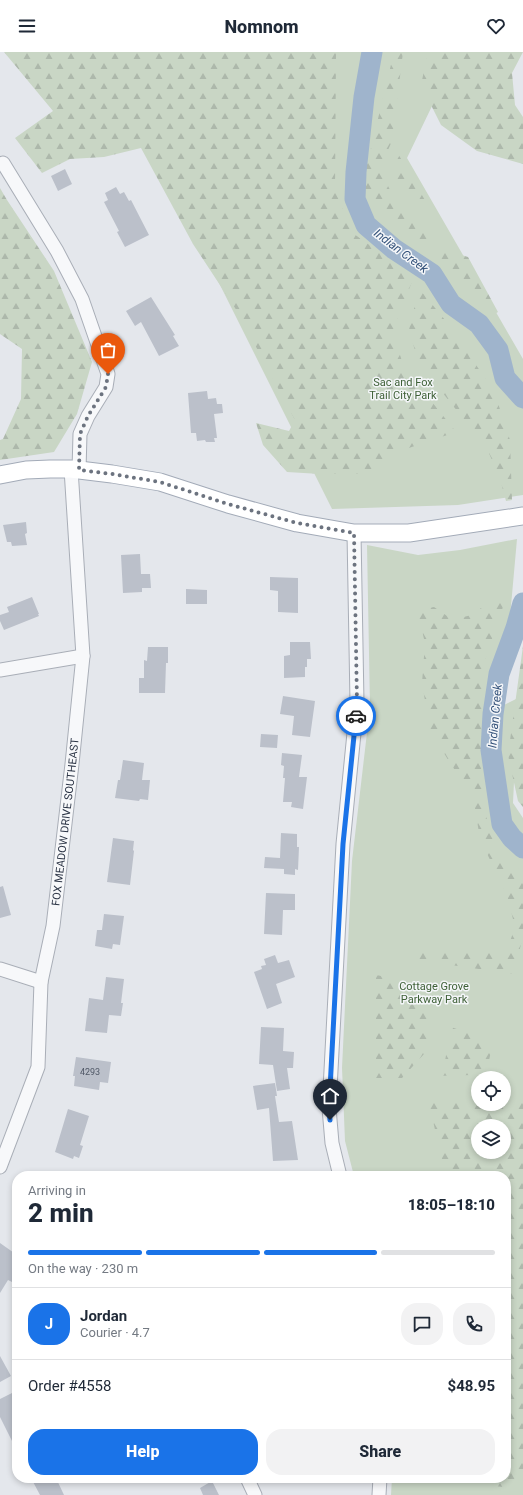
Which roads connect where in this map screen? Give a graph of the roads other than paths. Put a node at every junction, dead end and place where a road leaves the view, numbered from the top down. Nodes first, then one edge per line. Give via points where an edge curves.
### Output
1 (3, 163) dead end
2 (75, 469) junction
3 (0, 475) edge
4 (523, 516) edge
5 (354, 533) junction
6 (83, 656) junction
7 (0, 670) edge
8 (0, 969) edge
9 (42, 982) junction
10 (0, 1167) edge
11 (339, 1171) edge
12 (249, 1483) edge
13 (380, 1483) edge
14 (255, 1495) edge
15 (379, 1495) edge

1 - 2 street, FOX MEADOW DRIVE SOUTHEAST via 57,251 82,299 108,374 106,387 80,434
2 - 3 main road via 26,470
2 - 5 main road via 160,482 297,523
2 - 6 street, FOX MEADOW DRIVE SOUTHEAST
4 - 5 main road via 409,533
5 - 11 street via 357,703 343,844 329,1108 332,1143
6 - 7 street
6 - 9 street, FOX MEADOW DRIVE SOUTHEAST via 53,926
8 - 9 street
9 - 10 street, FOX MEADOW DRIVE SOUTHEAST via 38,1067
12 - 14 street
13 - 15 street

